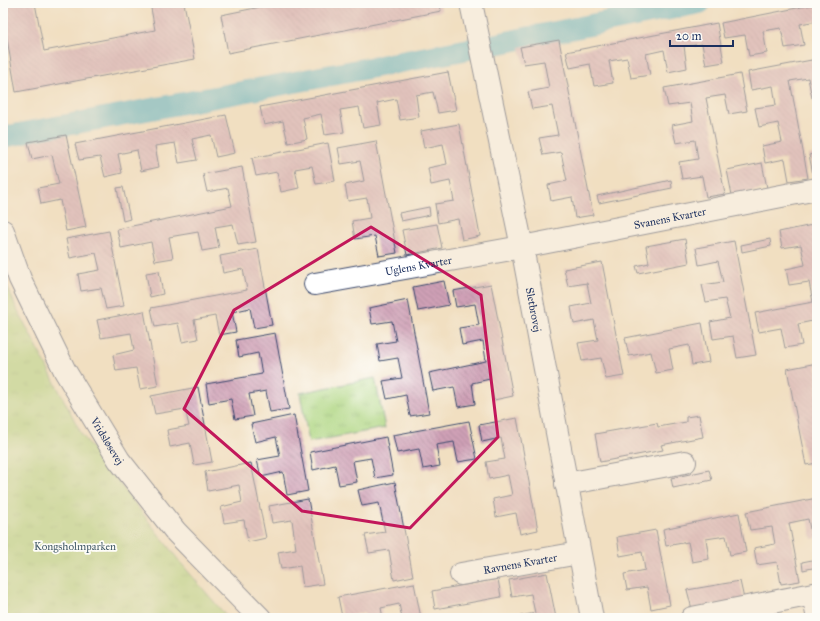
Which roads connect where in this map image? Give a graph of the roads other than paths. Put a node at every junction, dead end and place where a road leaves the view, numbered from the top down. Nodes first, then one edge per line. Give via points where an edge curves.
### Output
1 (472, 6) edge
2 (817, 189) edge
3 (3, 231) edge
4 (522, 247) junction
5 (315, 284) dead end
6 (685, 462) dead end
7 (566, 484) junction
8 (579, 553) junction
9 (461, 574) dead end
10 (816, 601) edge
11 (260, 618) edge
12 (592, 618) edge
13 (692, 618) edge

1 - 4 street, Sletbrovej
2 - 4 street, Svanens Kvarter
3 - 11 street, Vridsløsevej via 20,279 65,371 119,460 176,532
4 - 5 street, Uglens Kvarter
4 - 7 street, Sletbrovej
6 - 7 street
7 - 8 street, Sletbrovej
8 - 9 street, Ravnens Kvarter
8 - 12 street, Sletbrovej
10 - 13 street

